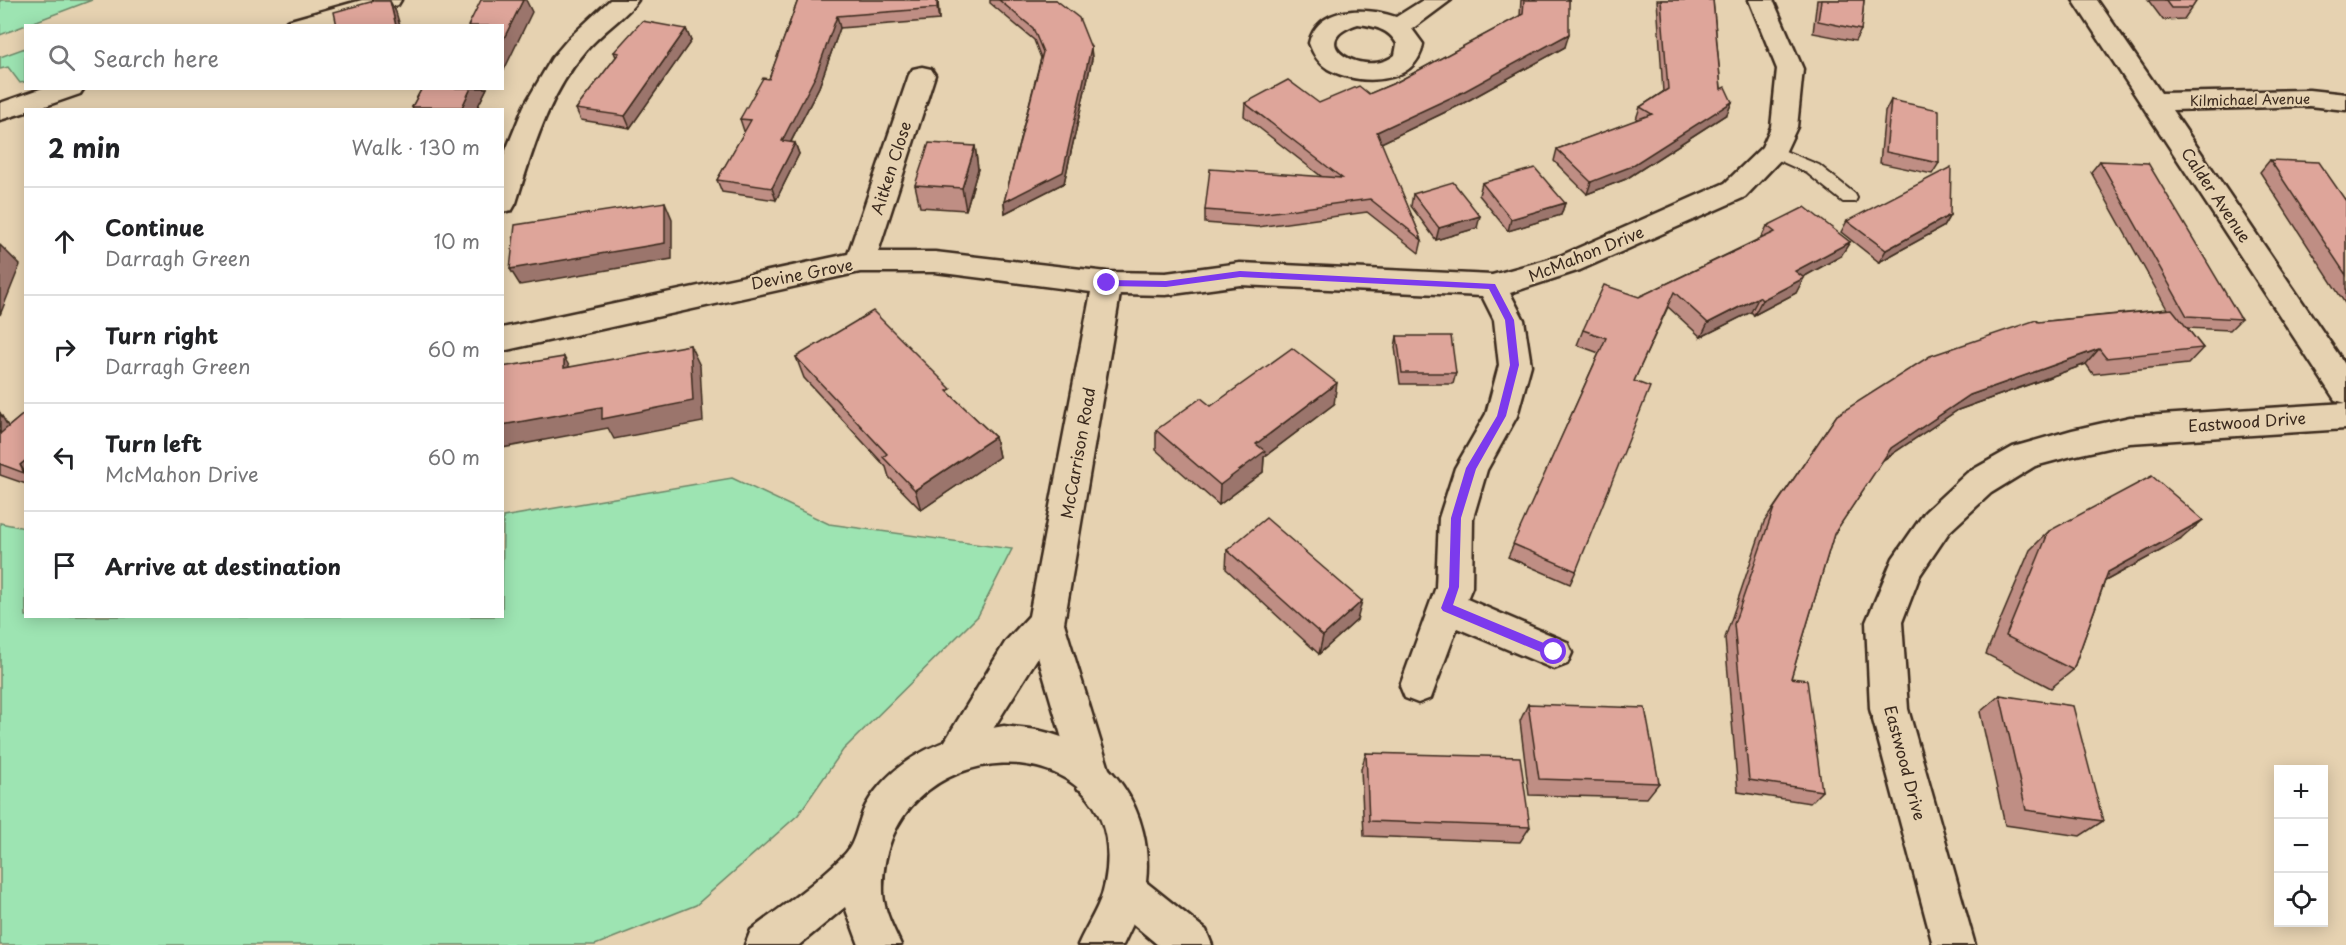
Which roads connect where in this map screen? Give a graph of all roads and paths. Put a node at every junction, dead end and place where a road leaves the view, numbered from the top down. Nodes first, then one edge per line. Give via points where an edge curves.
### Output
1 (388, 0) edge
2 (1439, 0) edge
3 (1761, 0) edge
4 (2085, 0) edge
5 (621, 1) edge
6 (303, 24) edge
7 (1398, 27) dead end
8 (922, 75) dead end
9 (65, 90) edge
10 (2154, 102) junction
11 (2346, 102) edge
12 (0, 112) edge
13 (1773, 151) junction
14 (504, 197) edge
15 (1850, 198) dead end
16 (860, 262) junction
17 (1107, 283) junction
18 (1492, 286) junction
19 (504, 340) edge
20 (2346, 391) edge
21 (2346, 416) edge
22 (1447, 608) junction
23 (1046, 623) junction
24 (1554, 652) dead end
25 (1418, 686) dead end
26 (958, 751) junction
27 (1092, 776) junction
28 (864, 865) junction
29 (1126, 892) junction
30 (766, 945) edge
31 (880, 945) edge
32 (1099, 945) edge
33 (1191, 945) edge
34 (1954, 945) edge

1 - 6 street
2 - 7 street
3 - 13 street, McMahon Drive via 1790,69 1784,127
4 - 10 street, Calder Avenue
5 - 14 street via 556,68 532,111
8 - 16 street, Aitken Close
9 - 12 street
10 - 11 street, Kilmichael Avenue via 2309,98
10 - 20 street, Calder Avenue
13 - 15 lane via 1813,169
13 - 18 street, McMahon Drive via 1735,190 1570,263
16 - 17 street, Devine Grove via 935,262
16 - 19 street, Devine Grove
17 - 18 street, McMahon Drive via 1166,284 1240,274
17 - 23 street, McCarrison Road
18 - 22 street via 1509,320 1515,365 1501,416 1471,468 1456,518 1454,587
21 - 34 street, Eastwood Drive via 2130,430 2072,443 2025,456 1978,483 1937,522 1905,568 1884,622 1888,709
22 - 24 street
22 - 25 street
23 - 26 street via 1019,652
23 - 27 street, McCarrison Road
26 - 27 street via 994,743 1031,744 1061,754
26 - 28 street via 925,769 896,795 875,828
27 - 29 street via 1109,795 1123,825 1129,857
28 - 30 street
28 - 31 street via 863,894 869,922
29 - 32 street via 1112,927
29 - 33 street

